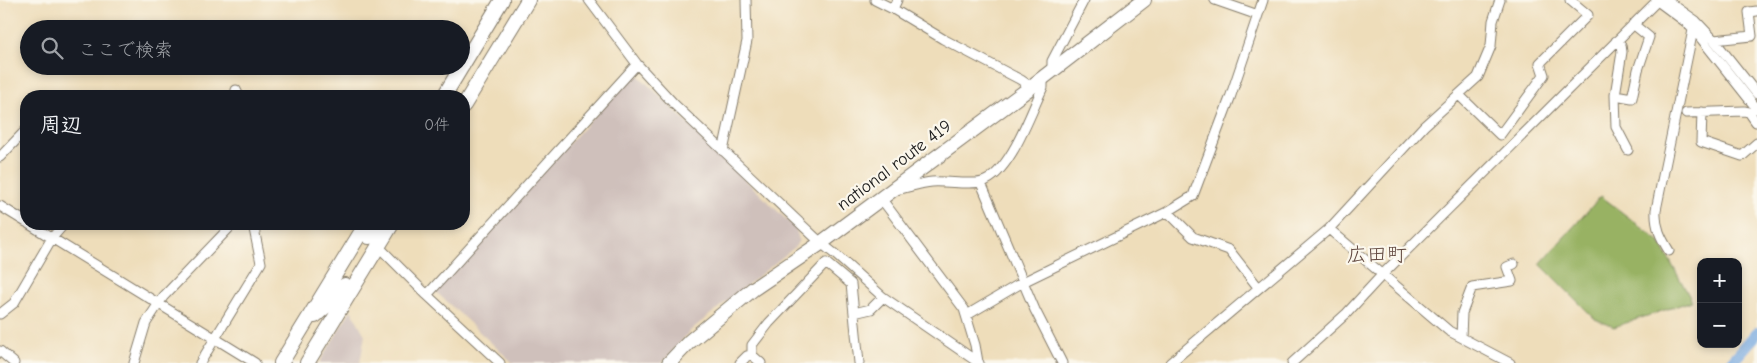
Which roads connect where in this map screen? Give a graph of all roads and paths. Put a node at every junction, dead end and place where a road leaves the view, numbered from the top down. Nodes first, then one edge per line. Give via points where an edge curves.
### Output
1 (502, 0) edge
2 (528, 0) edge
3 (589, 0) edge
4 (746, 0) edge
5 (875, 0) edge
6 (897, 0) edge
7 (1084, 0) edge
8 (1144, 0) edge
9 (1216, 0) edge
10 (1263, 0) edge
11 (1500, 0) edge
12 (1570, 0) edge
13 (1659, 0) edge
14 (893, 9) junction
15 (1757, 11) edge
16 (1258, 15) junction
17 (1633, 24) junction
18 (1693, 30) junction
19 (1714, 40) junction
20 (1616, 41) junction
21 (470, 53) edge
22 (637, 64) junction
23 (1048, 74) junction
24 (457, 75) edge
25 (1757, 78) edge
26 (1749, 84) junction
27 (1031, 87) junction
28 (448, 90) edge
29 (1757, 94) edge
30 (470, 95) edge
31 (1459, 95) junction
32 (1615, 95) junction
33 (1757, 109) edge
34 (1702, 112) junction
35 (1686, 113) dead end
36 (1757, 122) edge
37 (20, 136) edge
38 (1757, 143) edge
39 (1628, 150) dead end
40 (723, 151) junction
41 (1, 155) edge
42 (981, 182) junction
43 (892, 190) junction
44 (880, 199) junction
45 (0, 206) edge
46 (1168, 212) junction
47 (20, 218) edge
48 (1330, 229) junction
49 (39, 230) edge
50 (59, 230) edge
51 (228, 230) edge
52 (254, 230) edge
53 (368, 233) edge
54 (52, 238) junction
55 (821, 244) junction
56 (1669, 252) dead end
57 (1514, 264) dead end
58 (1383, 274) junction
59 (1023, 282) junction
60 (1258, 288) junction
61 (427, 295) junction
62 (883, 297) junction
63 (159, 303) junction
64 (854, 313) junction
65 (0, 314) edge
66 (967, 315) junction
67 (1461, 337) junction
68 (215, 338) junction
69 (0, 351) edge
70 (752, 355) junction
71 (1175, 362) edge
72 (14, 363) edge
73 (134, 363) edge
74 (200, 363) edge
75 (255, 363) edge
76 (280, 363) edge
77 (307, 363) edge
78 (500, 363) edge
79 (670, 363) edge
80 (740, 363) edge
81 (761, 363) edge
82 (859, 363) edge
83 (978, 363) edge
84 (1062, 363) edge
85 (1292, 363) edge
86 (1510, 363) edge

1 - 21 highway
2 - 30 highway
3 - 22 street
4 - 40 street via 747,41
5 - 14 street
6 - 14 street
7 - 23 street via 1052,60
8 - 23 highway, national route 419
9 - 16 street
10 - 16 street
11 - 31 street via 1493,21 1491,46 1478,77
12 - 31 street via 1588,15 1540,63 1542,79 1500,135
13 - 17 street
13 - 18 street
13 - 19 street via 1696,21
14 - 27 street
15 - 19 street via 1749,12 1752,36
16 - 46 street via 1196,190 1193,196
17 - 20 street
17 - 32 street via 1649,37 1632,98
18 - 33 street
18 - 56 street via 1656,210 1658,232
19 - 26 street
20 - 32 street via 1622,52
20 - 58 street
22 - 40 street
22 - 61 street
23 - 27 highway, national route 419
23 - 42 street via 1009,159 994,176
24 - 28 highway
25 - 26 street
26 - 29 street
27 - 43 highway, national route 419
31 - 48 street via 1424,126
32 - 39 street via 1616,126
34 - 35 street
34 - 36 street via 1744,111
34 - 38 street via 1700,142 1742,156
37 - 41 street
40 - 55 street
42 - 43 street via 922,183
42 - 59 street
43 - 44 highway, national route 419
44 - 55 highway, national route 419
44 - 66 street
45 - 47 street
46 - 59 street
46 - 60 street via 1193,237 1229,250
48 - 58 street
48 - 60 street
49 - 54 street
50 - 54 street
51 - 63 street
52 - 68 street via 261,263
53 - 61 street
53 - 76 highway
53 - 77 highway
54 - 63 street
54 - 65 street via 14,303
55 - 62 street
55 - 79 highway, national route 419 via 753,289 689,342
57 - 67 street via 1507,267 1512,281 1472,287 1462,313
58 - 67 street
58 - 85 street
59 - 66 street
59 - 84 street
60 - 71 street
61 - 78 street
62 - 64 street via 871,309
62 - 83 street
63 - 68 street
63 - 73 street via 146,323
64 - 70 street via 851,284 826,263 769,322 752,346
64 - 82 street
66 - 83 street
67 - 86 street
68 - 74 street
68 - 75 street
69 - 72 street
70 - 80 street
70 - 81 street

